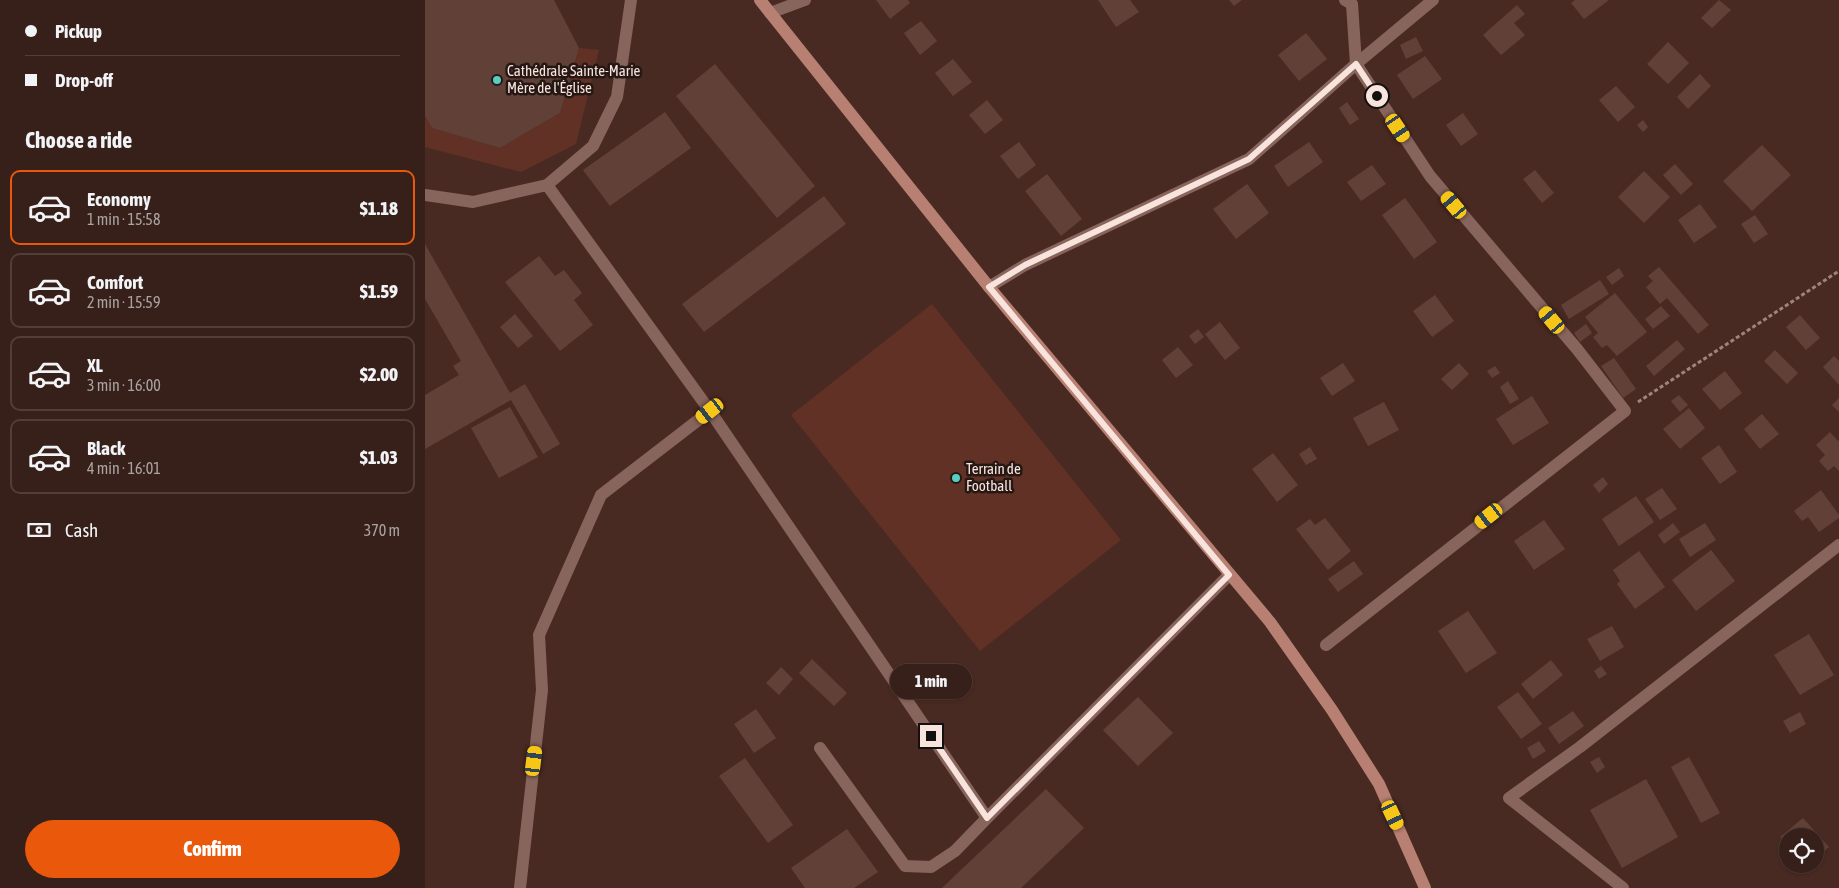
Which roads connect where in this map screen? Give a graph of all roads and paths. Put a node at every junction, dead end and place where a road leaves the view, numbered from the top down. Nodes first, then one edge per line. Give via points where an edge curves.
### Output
1 (631, 0) edge
2 (760, 0) edge
3 (805, 0) edge
4 (1345, 0) edge
5 (1433, 0) edge
6 (770, 13) junction
7 (1356, 64) junction
8 (547, 185) junction
9 (425, 195) edge
10 (1839, 272) edge
11 (989, 287) junction
12 (710, 411) junction
13 (1625, 411) junction
14 (1839, 545) edge
15 (1229, 575) junction
16 (1325, 645) dead end
17 (820, 748) dead end
18 (987, 818) junction
19 (520, 888) edge
20 (1425, 888) edge
21 (1623, 888) edge

1 - 8 street via 617,97 593,146
2 - 6 street
3 - 6 street
4 - 7 street via 1352,4
5 - 7 street
6 - 11 street
7 - 11 street via 1249,159 1025,265
7 - 13 street via 1430,176 1577,348
8 - 9 street via 473,202
8 - 12 street
10 - 13 path
11 - 15 street
12 - 18 street
12 - 19 street via 601,495 539,635 542,690
13 - 16 street
14 - 21 street via 1588,741 1509,798
15 - 18 street
15 - 20 street via 1270,622 1379,784
17 - 18 street via 905,866 931,867 955,851

